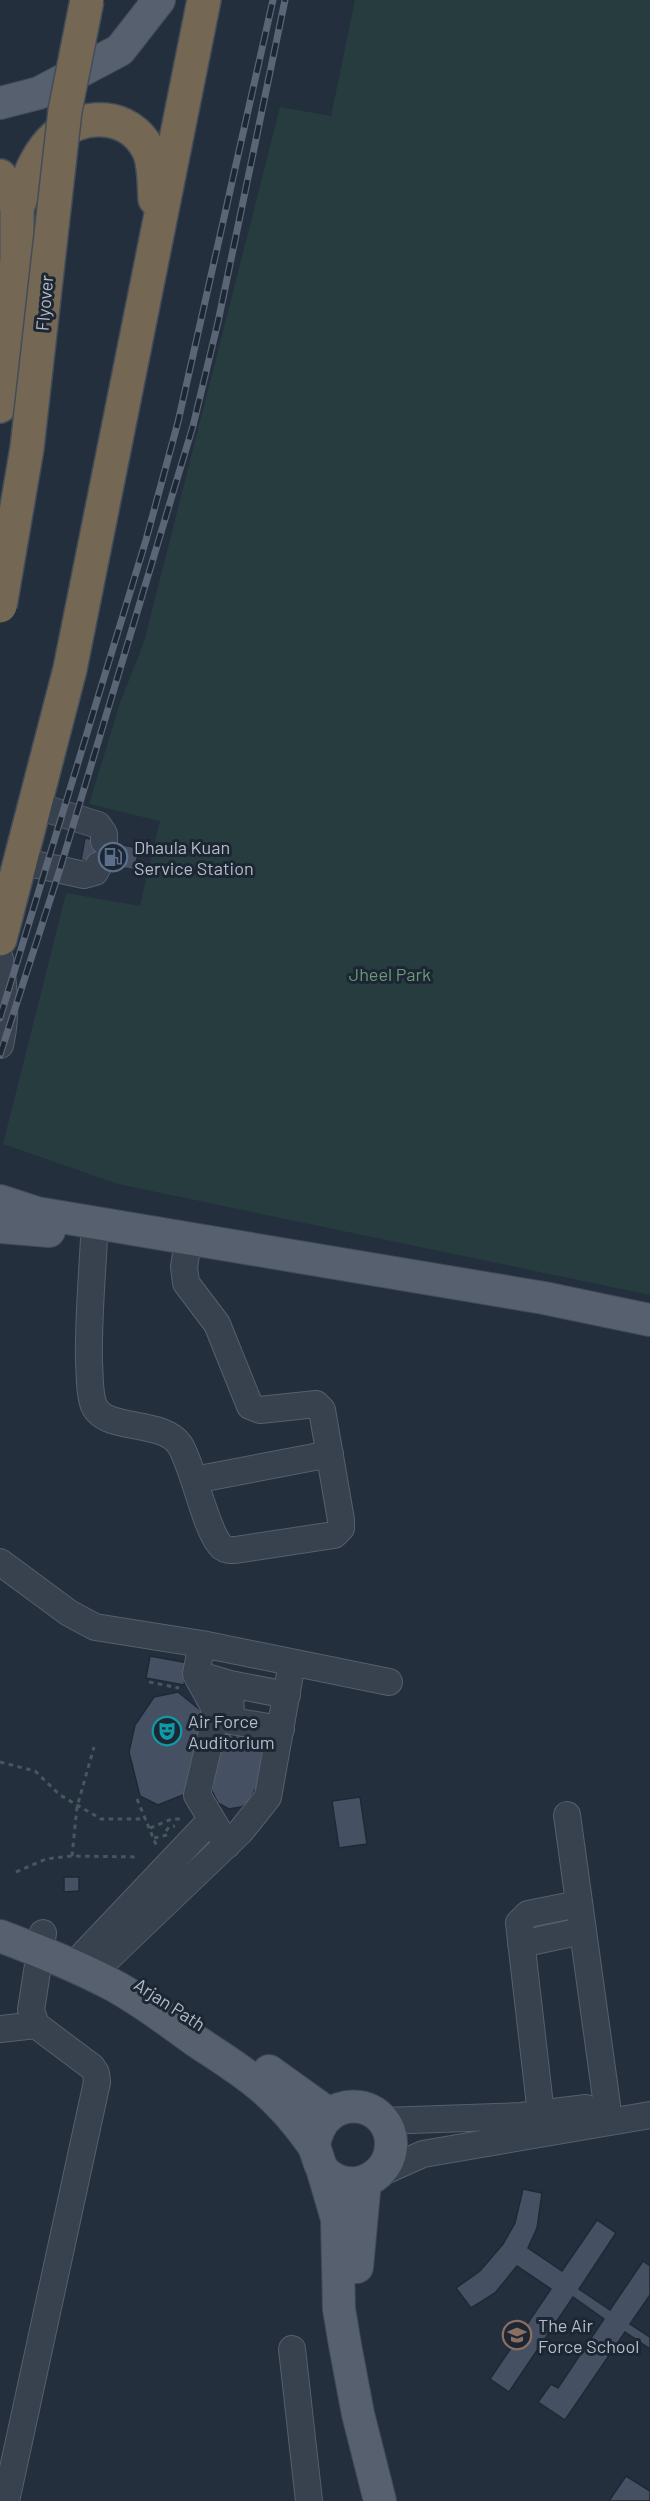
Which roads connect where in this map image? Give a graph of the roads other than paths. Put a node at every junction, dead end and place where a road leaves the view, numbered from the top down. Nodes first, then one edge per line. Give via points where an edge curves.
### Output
1 (87, 0) edge
2 (159, 0) edge
3 (204, 0) edge
4 (0, 103) edge
5 (0, 176) edge
6 (17, 208) junction
7 (157, 240) junction
8 (0, 406) edge
9 (0, 606) edge
10 (34, 805) junction
11 (20, 861) junction
12 (0, 939) edge
13 (0, 959) edge
14 (0, 1045) edge
15 (7, 1216) edge
16 (94, 1238) junction
17 (187, 1248) junction
18 (650, 1320) edge
19 (650, 1331) edge
20 (330, 1454) junction
21 (194, 1480) junction
22 (0, 1562) edge
23 (202, 1644) junction
24 (292, 1663) junction
25 (196, 1674) junction
26 (388, 1682) dead end
27 (231, 1684) junction
28 (287, 1695) junction
29 (280, 1729) junction
30 (567, 1815) dead end
31 (211, 1820) junction
32 (227, 1845) junction
33 (578, 1904) junction
34 (0, 1913) edge
35 (124, 1927) junction
36 (582, 1931) junction
37 (0, 1936) edge
38 (42, 1942) junction
39 (521, 1944) junction
40 (93, 1958) junction
41 (36, 2025) junction
42 (0, 2029) edge
43 (650, 2100) edge
44 (607, 2105) junction
45 (329, 2114) junction
46 (541, 2114) junction
47 (650, 2115) edge
48 (383, 2121) junction
49 (318, 2157) junction
50 (370, 2178) junction
51 (292, 2349) dead end
52 (6, 2501) edge
53 (309, 2501) edge
54 (380, 2501) edge
55 (395, 2501) edge

1 - 9 highway, Flyover, bridge via 65,111 27,448
2 - 4 main road via 120,50 39,93
3 - 7 highway
5 - 6 highway
6 - 7 highway via 39,156 55,137 71,125 98,118 131,130 148,149
6 - 8 highway via 14,299
7 - 10 highway via 69,669
10 - 11 highway
10 - 11 street via 98,825 104,834 102,853 95,872 84,875
11 - 12 highway
13 - 14 street via 4,990
15 - 16 main road
15 - 18 main road via 98,1224
16 - 17 main road
16 - 21 street via 89,1339 94,1406 110,1419 160,1430 174,1438
17 - 19 main road via 538,1307
17 - 20 street via 186,1283 217,1324 249,1406 260,1410 320,1405
20 - 21 street
20 - 21 street via 341,1520 341,1528 334,1535 227,1550 216,1539
22 - 23 street via 69,1613 95,1627
23 - 24 street
23 - 25 street
24 - 26 street
24 - 28 street
25 - 27 street
25 - 31 street via 214,1707 215,1719 197,1795
27 - 28 street
27 - 29 street via 231,1721
28 - 29 street
29 - 32 street via 267,1797
30 - 33 street
31 - 32 street
31 - 35 street
32 - 35 street
33 - 36 street
33 - 39 street via 522,1918
34 - 38 main road, Arjan Path
35 - 40 street
36 - 39 street
36 - 44 street
37 - 38 main road, Arjan Path
38 - 40 main road, Arjan Path
38 - 41 street via 31,2010
38 - 49 main road, Arjan Path via 128,1994 258,2084 285,2108
39 - 46 street
40 - 45 main road, Arjan Path via 165,1999
41 - 42 street
41 - 52 street via 92,2067 97,2082
43 - 44 street
44 - 46 street
45 - 48 main road via 351,2106 375,2113
45 - 49 main road via 321,2123
46 - 48 street
47 - 50 street via 433,2152
48 - 50 main road via 389,2132 390,2156
49 - 50 main road via 330,2177 341,2182
49 - 54 main road, Arjan Path via 337,2219 339,2309 358,2414
50 - 55 main road via 357,2267 359,2304 365,2354
51 - 53 street

